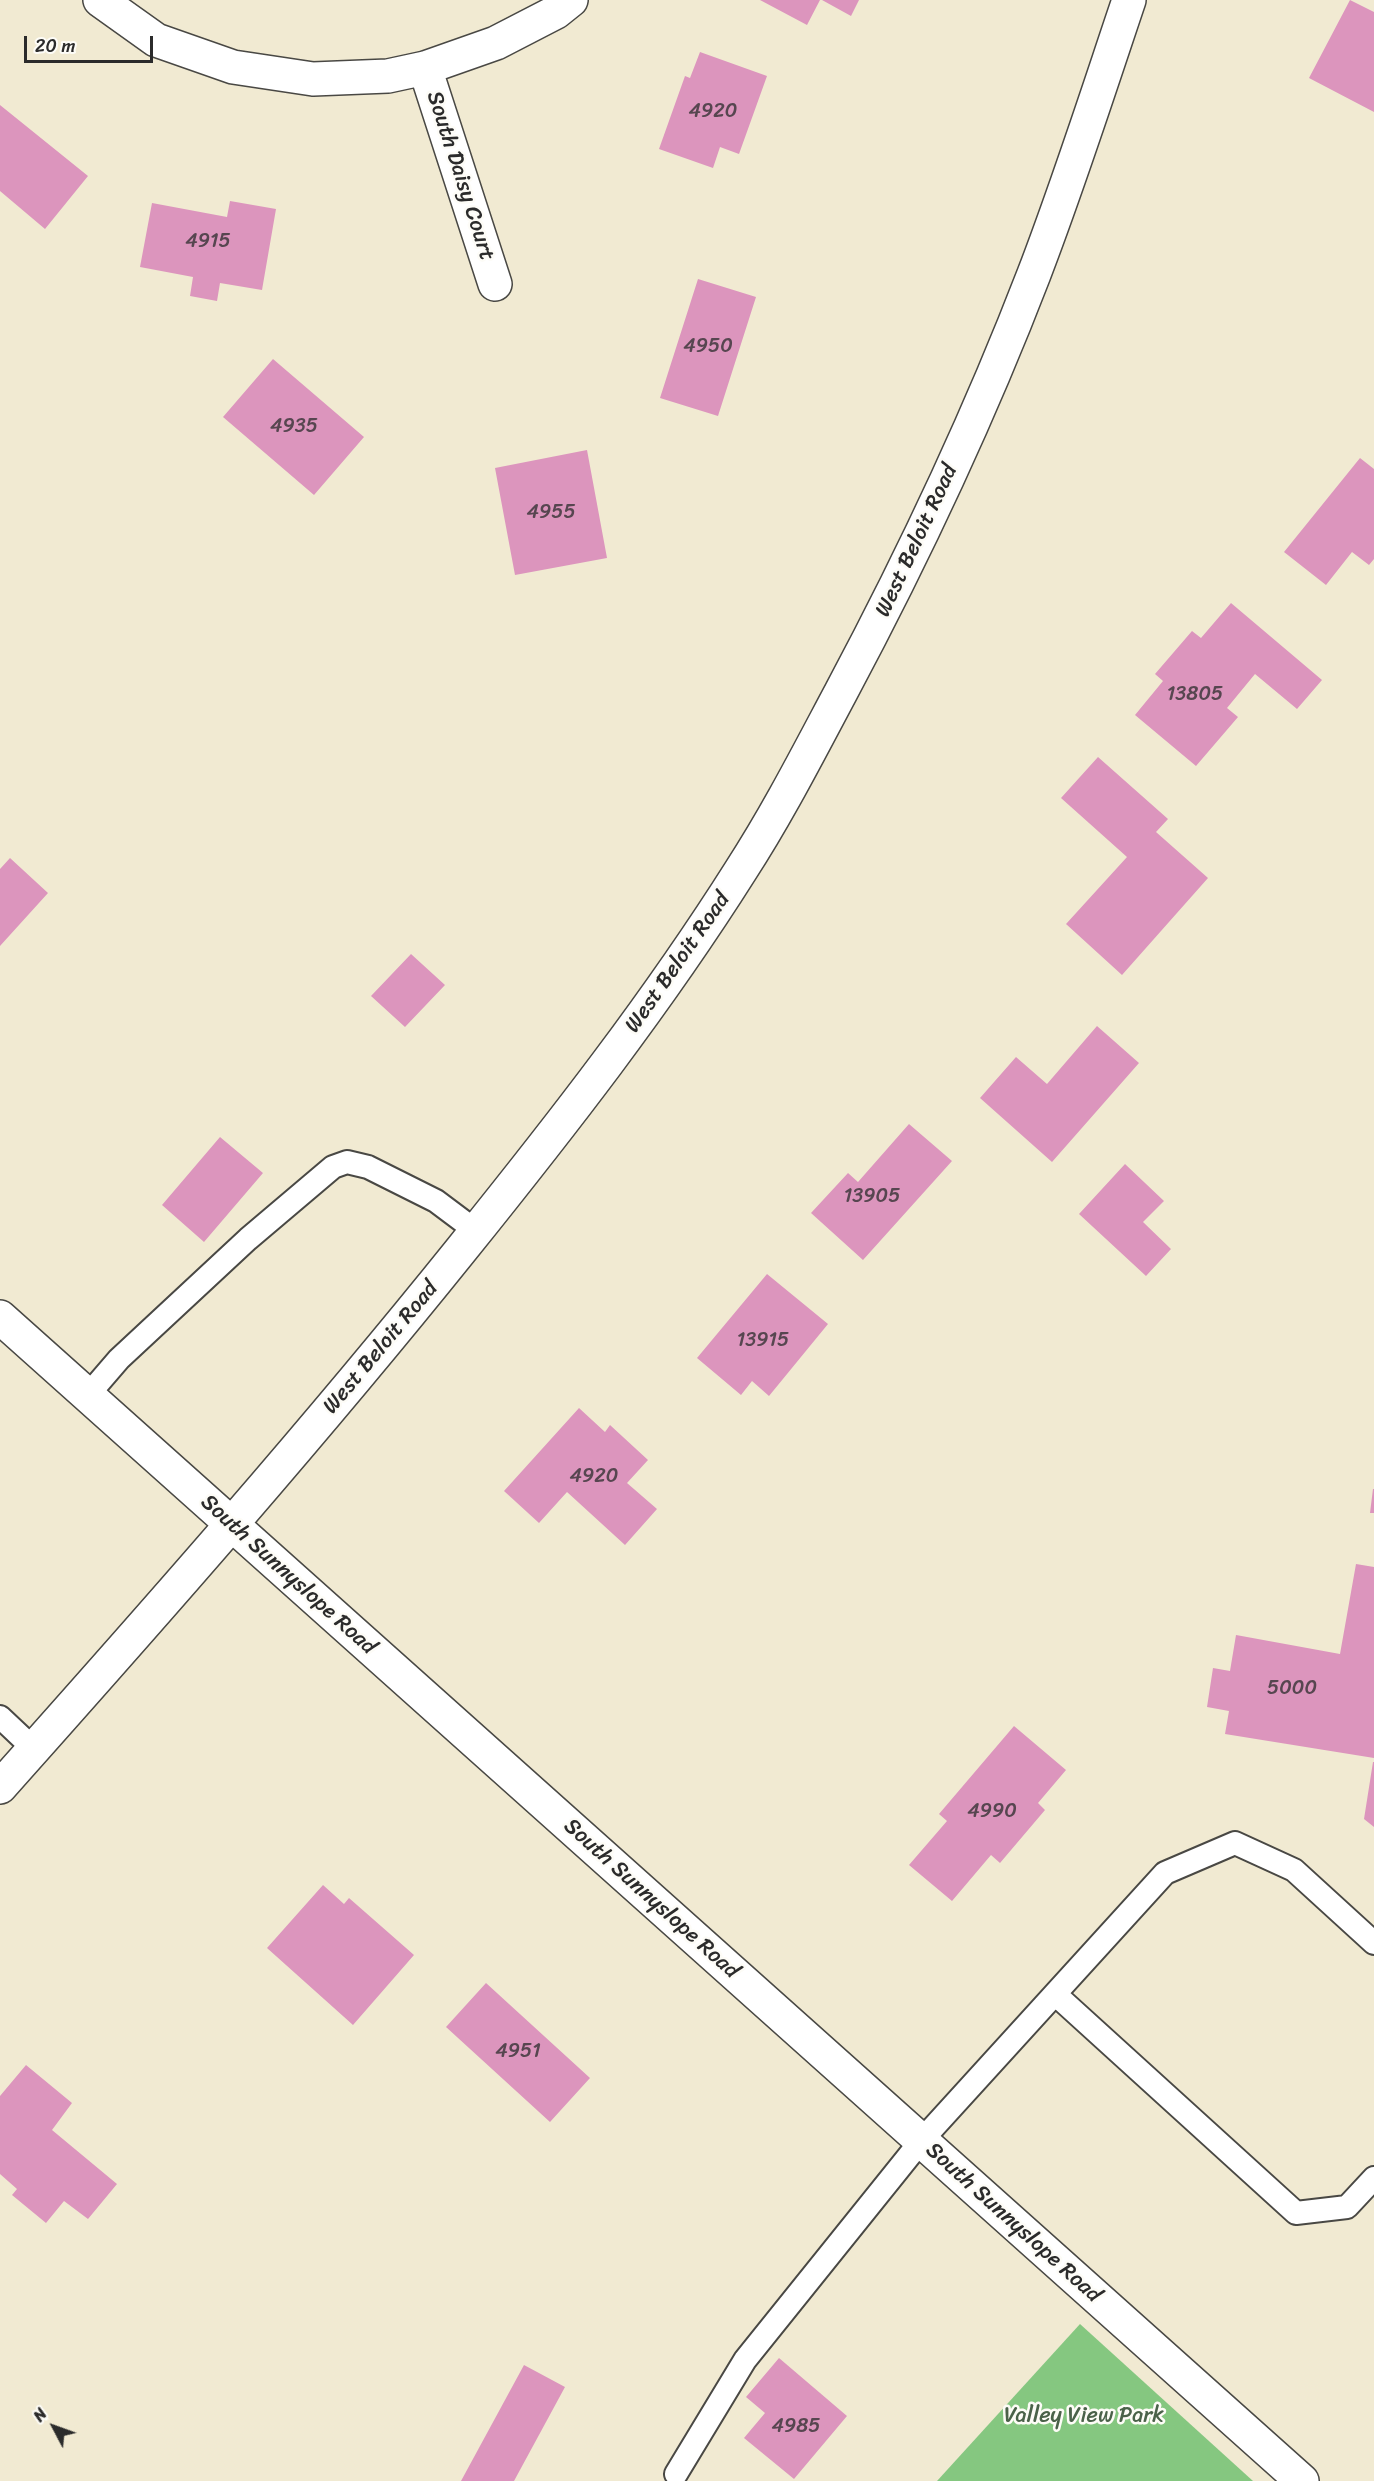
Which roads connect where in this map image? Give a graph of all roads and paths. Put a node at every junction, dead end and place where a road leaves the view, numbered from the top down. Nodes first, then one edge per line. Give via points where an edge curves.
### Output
1 (100, 0) edge
2 (571, 0) edge
3 (1129, 0) edge
4 (425, 68) junction
5 (495, 284) dead end
6 (476, 1231) junction
7 (0, 1317) edge
8 (87, 1395) junction
9 (232, 1525) junction
10 (0, 1717) edge
11 (34, 1749) junction
12 (0, 1787) edge
13 (1374, 1943) edge
14 (1055, 1994) junction
15 (921, 2141) junction
16 (1374, 2178) edge
17 (676, 2474) dead end
18 (1302, 2481) edge

1 - 4 street via 156,40 233,68 313,79 388,76
2 - 4 street via 496,44
3 - 6 street, West Beloit Road via 1032,280 943,489 875,629 745,865 666,986
4 - 5 street, South Daisy Court
6 - 8 lane via 436,1202 368,1167 347,1162 333,1167 248,1239 119,1359
6 - 9 street, West Beloit Road
7 - 8 street, South Sunnyslope Road
8 - 9 street, South Sunnyslope Road
9 - 11 street, West Beloit Road
9 - 15 street, South Sunnyslope Road
10 - 11 lane
11 - 12 street, West Beloit Road
13 - 14 lane via 1294,1870 1235,1843 1165,1873
14 - 15 lane
14 - 16 lane via 1296,2212 1347,2207
15 - 17 lane via 745,2360
15 - 18 street, South Sunnyslope Road

